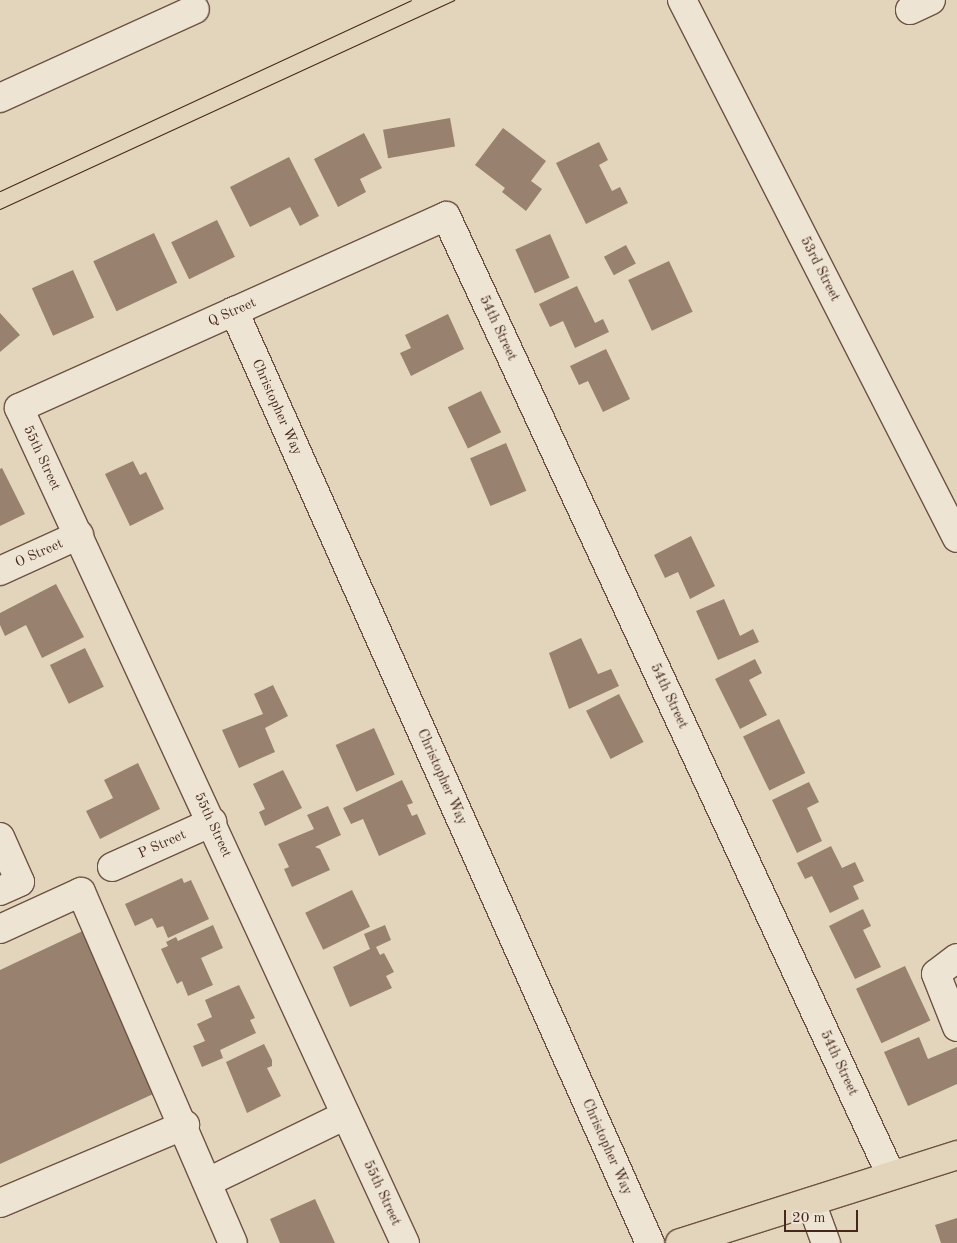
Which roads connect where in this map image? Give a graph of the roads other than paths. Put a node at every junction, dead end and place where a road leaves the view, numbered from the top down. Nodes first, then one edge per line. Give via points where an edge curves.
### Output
1 (682, 0) edge
2 (195, 9) dead end
3 (0, 98) edge
4 (446, 216) joint
5 (234, 311) junction
6 (19, 408) joint
7 (79, 536) junction
8 (957, 538) edge
9 (0, 571) edge
10 (212, 822) junction
11 (0, 836) edge
12 (112, 867) dead end
13 (0, 891) edge
14 (0, 929) edge
15 (957, 958) edge
16 (957, 1027) edge
17 (346, 1115) junction
18 (185, 1125) junction
19 (957, 1155) edge
20 (891, 1176) junction
21 (208, 1182) junction
22 (811, 1202) junction
23 (0, 1203) edge
24 (233, 1243) edge
25 (405, 1243) edge
26 (650, 1243) edge
27 (680, 1243) edge
28 (826, 1243) edge

1 - 8 street, 53rd Street
2 - 3 street
4 - 5 street, Q Street
4 - 20 street, 54th Street
5 - 6 street, Q Street
5 - 26 street, Christopher Way
6 - 7 street, 55th Street
7 - 9 street, O Street
7 - 10 street, 55th Street
10 - 12 street, P Street
10 - 17 street, 55th Street
11 - 13 street via 20,882
14 - 18 street via 81,892
15 - 16 street via 936,974
17 - 21 street
17 - 25 street, 55th Street
18 - 21 street
18 - 23 street
19 - 20 main road
20 - 22 main road
21 - 24 street
22 - 27 main road
22 - 28 street

